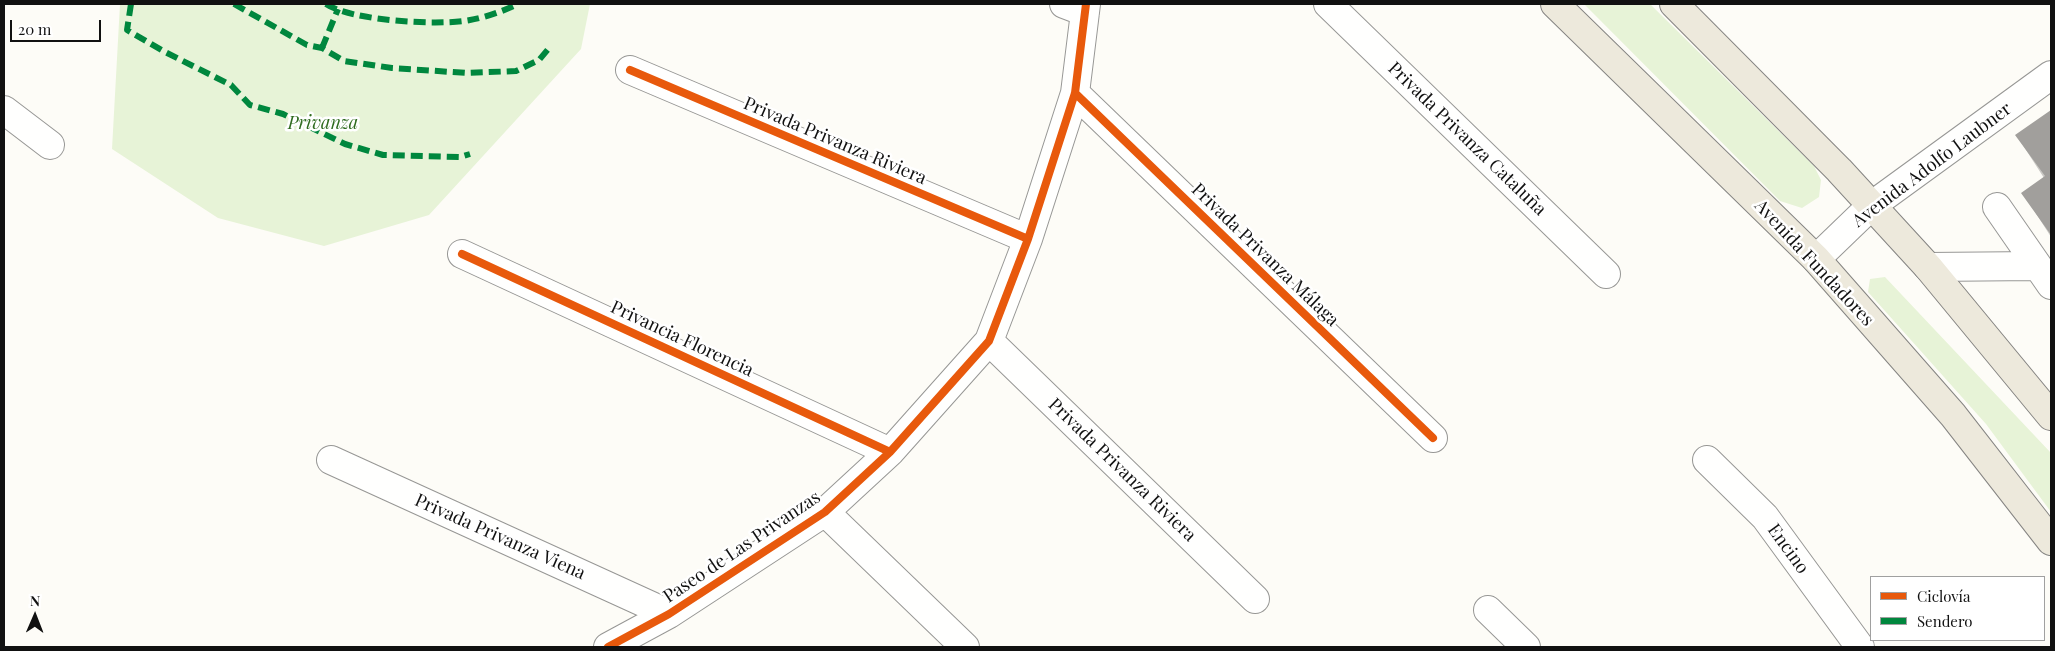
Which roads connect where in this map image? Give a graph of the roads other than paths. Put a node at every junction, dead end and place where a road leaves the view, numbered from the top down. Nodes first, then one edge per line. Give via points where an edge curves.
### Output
1 (1328, 4) edge
2 (1555, 4) edge
3 (1674, 4) edge
4 (1078, 7) edge
5 (630, 70) dead end
6 (2051, 75) edge
7 (1075, 93) junction
8 (4, 110) edge
9 (50, 145) dead end
10 (1871, 206) junction
11 (1998, 207) dead end
12 (1028, 239) junction
13 (462, 254) dead end
14 (1816, 260) junction
15 (1928, 268) junction
16 (1606, 274) dead end
17 (2044, 276) edge
18 (989, 341) junction
19 (2051, 416) edge
20 (1433, 438) dead end
21 (890, 452) junction
22 (331, 460) dead end
23 (1707, 460) dead end
24 (825, 512) junction
25 (2051, 541) edge
26 (1255, 599) dead end
27 (1488, 610) dead end
28 (669, 614) junction
29 (612, 646) edge
30 (965, 647) edge
31 (1526, 647) edge
32 (1860, 647) edge

1 - 16 street, Privada Privanza Cataluña
2 - 14 main road, Avenida Fundadores
3 - 10 main road
4 - 7 street, Paseo de Las Privanzas
5 - 12 street, Privada Privanza Riviera
6 - 10 street, Avenida Adolfo Laubner
7 - 12 street, Paseo de Las Privanzas
7 - 20 street, Privada Privanza Málaga
8 - 9 street
10 - 14 street, Avenida Adolfo Laubner
10 - 15 main road
11 - 17 street
12 - 18 street, Paseo de Las Privanzas
13 - 21 street, Privancia Florencia
14 - 25 main road, Avenida Fundadores via 1953,415
15 - 17 street
15 - 19 main road
18 - 21 street, Paseo de Las Privanzas
18 - 26 street, Privada Privanza Riviera
21 - 24 street, Paseo de Las Privanzas
22 - 28 street, Privada Privanza Viena
23 - 32 street, Encino via 1764,517
24 - 28 street, Paseo de Las Privanzas
24 - 30 street
27 - 31 street
28 - 29 street, Paseo de Las Privanzas

